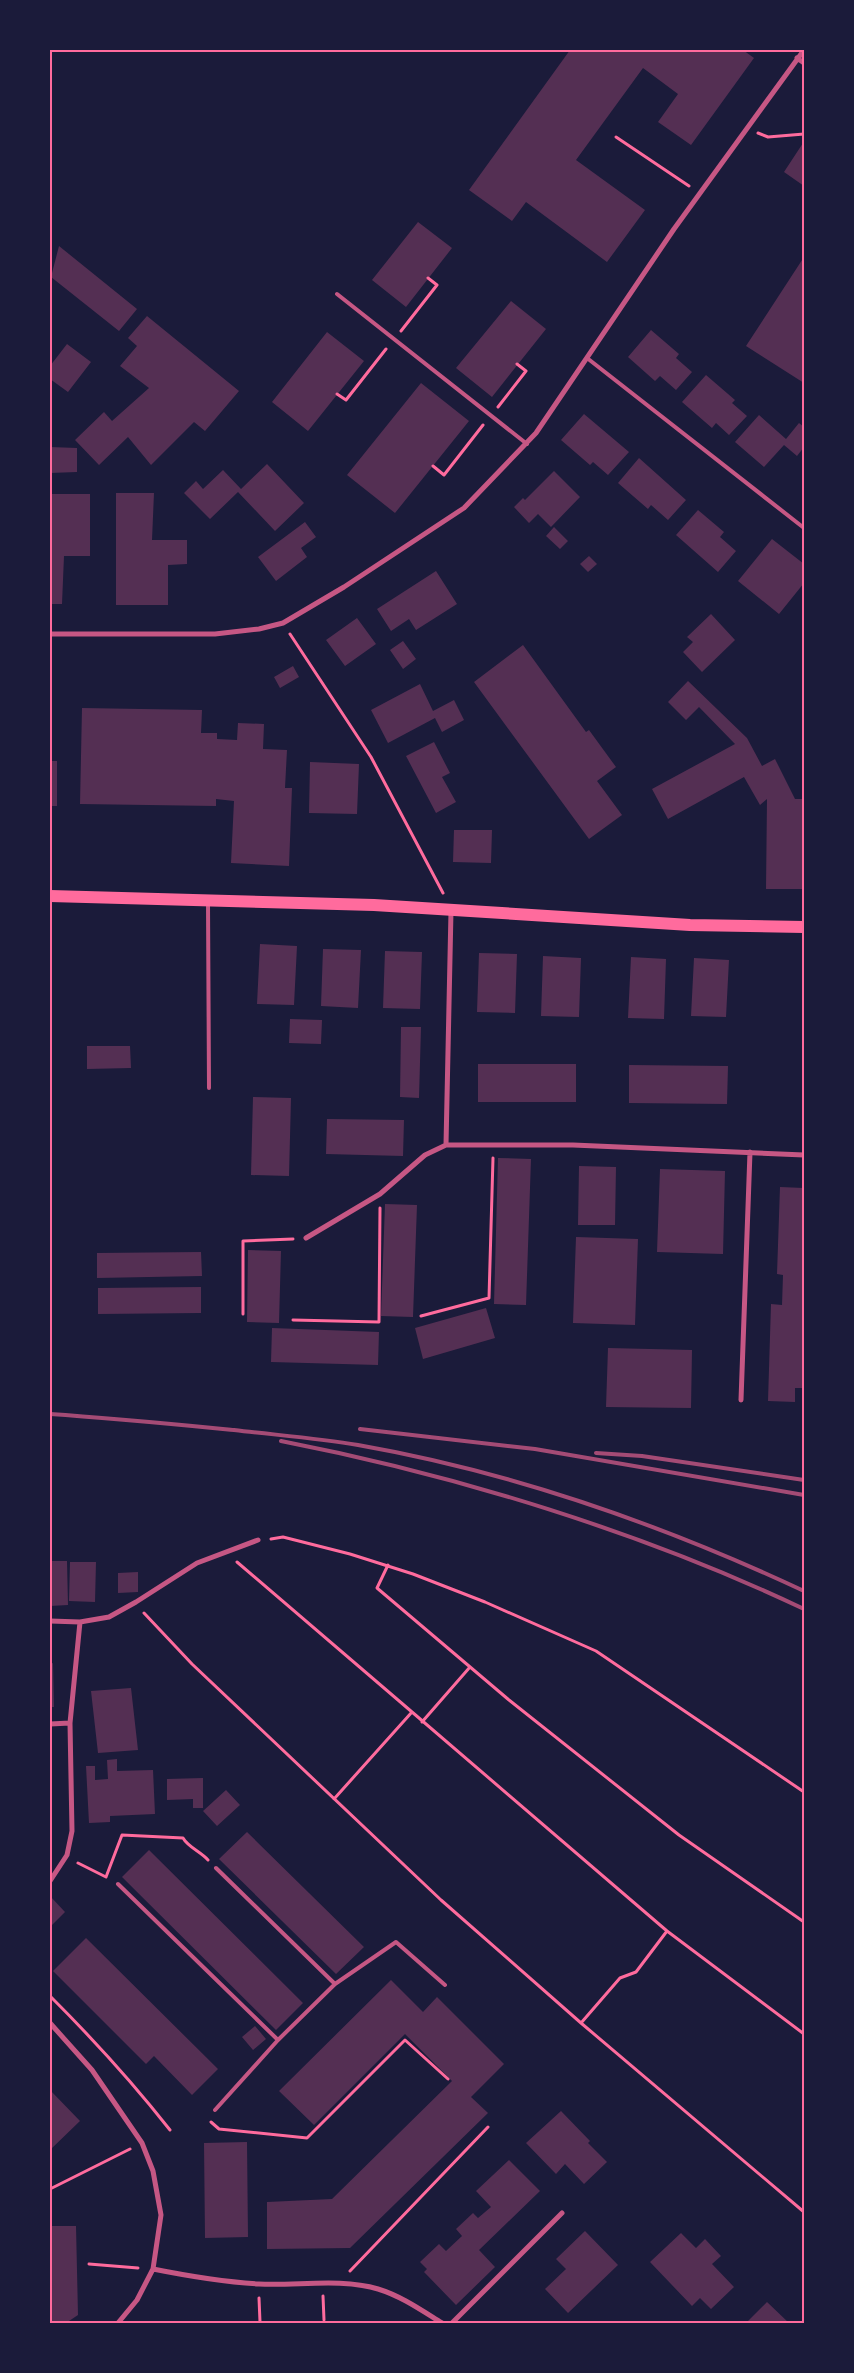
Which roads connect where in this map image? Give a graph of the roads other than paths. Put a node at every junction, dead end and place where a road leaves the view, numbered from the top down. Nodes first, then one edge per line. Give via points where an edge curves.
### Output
1 (804, 50) edge
2 (797, 58) junction
3 (804, 63) edge
4 (337, 294) dead end
5 (587, 358) junction
6 (527, 444) junction
7 (804, 528) edge
8 (50, 634) edge
9 (50, 896) edge
10 (208, 900) junction
11 (451, 909) junction
12 (804, 927) edge
13 (209, 1088) dead end
14 (446, 1145) junction
15 (750, 1152) junction
16 (804, 1155) edge
17 (306, 1238) road end
18 (741, 1400) dead end
19 (258, 1540) road end
20 (50, 1621) edge
21 (80, 1622) junction
22 (70, 1723) junction
23 (50, 1724) edge
24 (216, 1868) road end
25 (50, 1881) edge
26 (118, 1884) dead end
27 (335, 1984) junction
28 (445, 1985) dead end
29 (50, 2023) edge
30 (278, 2040) junction
31 (215, 2110) dead end
32 (562, 2213) dead end
33 (153, 2269) junction
34 (118, 2323) edge
35 (442, 2323) edge
36 (452, 2323) edge

1 - 2 street
2 - 3 street
2 - 5 street
4 - 6 lane
5 - 6 street
5 - 7 lane
6 - 8 street via 464,508 283,623 259,630 215,634
9 - 10 main road
10 - 11 main road
10 - 13 lane
11 - 12 main road via 690,925
11 - 14 street
14 - 15 street via 573,1145
14 - 17 street via 425,1155 380,1194
15 - 16 street
15 - 18 street
19 - 21 street via 197,1563 109,1617
20 - 21 street
21 - 22 street
22 - 23 street
22 - 25 street via 72,1831 68,1854
24 - 27 lane
26 - 30 lane
27 - 28 lane via 396,1942
27 - 30 lane
29 - 33 street via 92,2070 142,2143 153,2171 160,2215
30 - 31 lane
32 - 36 street
33 - 34 street via 137,2300
33 - 35 street via 258,2284 344,2284 376,2288 406,2300

